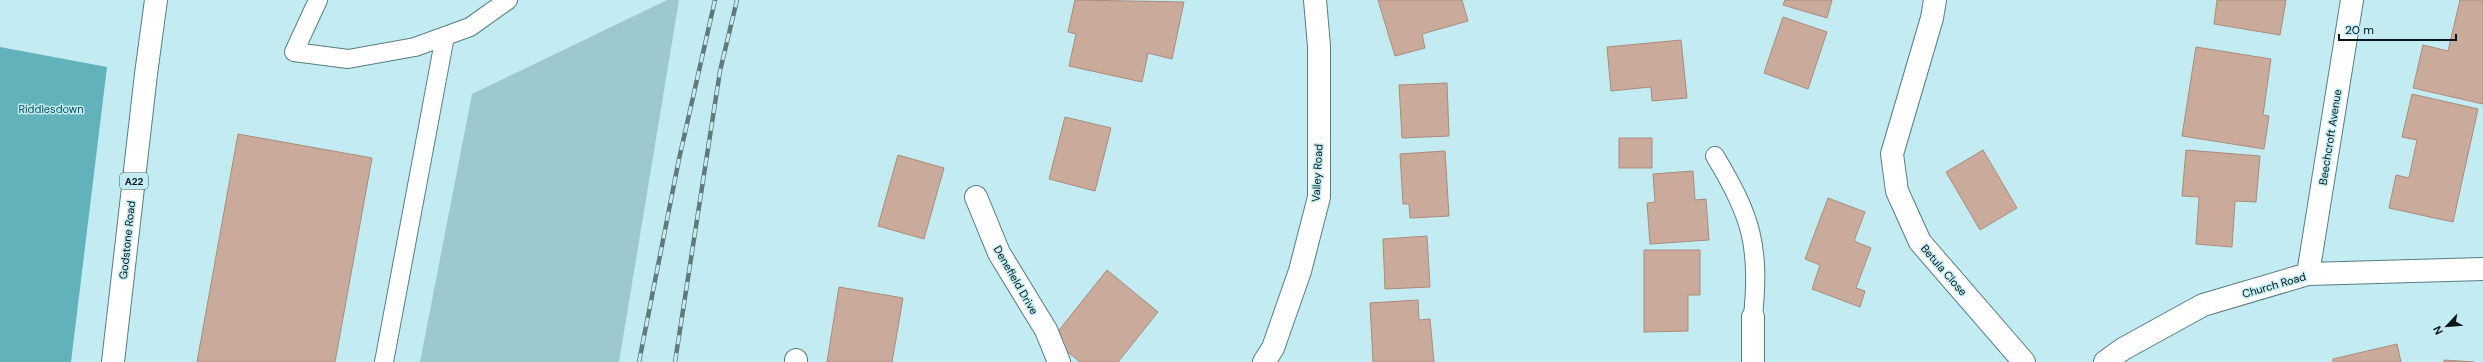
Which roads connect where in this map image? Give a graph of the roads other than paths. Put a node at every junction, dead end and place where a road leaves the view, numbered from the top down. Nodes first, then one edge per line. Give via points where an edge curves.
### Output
1 (156, 0) edge
2 (318, 0) edge
3 (508, 0) edge
4 (1315, 0) edge
5 (1935, 0) edge
6 (2352, 0) edge
7 (445, 36) junction
8 (1715, 156) dead end
9 (976, 197) dead end
10 (2483, 269) edge
11 (2308, 274) junction
12 (1753, 317) joint
13 (113, 362) edge
14 (384, 362) edge
15 (1059, 362) edge
16 (1264, 362) edge
17 (1753, 362) edge
18 (2024, 362) edge
19 (2105, 362) edge

1 - 13 main road, Godstone Road / A22
2 - 7 lane via 294,52 348,59 415,48
3 - 7 lane via 470,26
4 - 16 main road, Valley Road via 1319,46 1319,197 1300,271 1273,348
5 - 18 main road, Betula Close via 1892,154 1897,192 1920,242
6 - 11 main road, Beechcroft Avenue
7 - 14 lane
8 - 12 lane via 1731,182 1748,219 1757,276
9 - 15 main road, Denefield Drive via 999,253 1046,330
10 - 11 main road, Church Road
11 - 19 main road, Church Road via 2203,305 2123,349
12 - 17 main road

